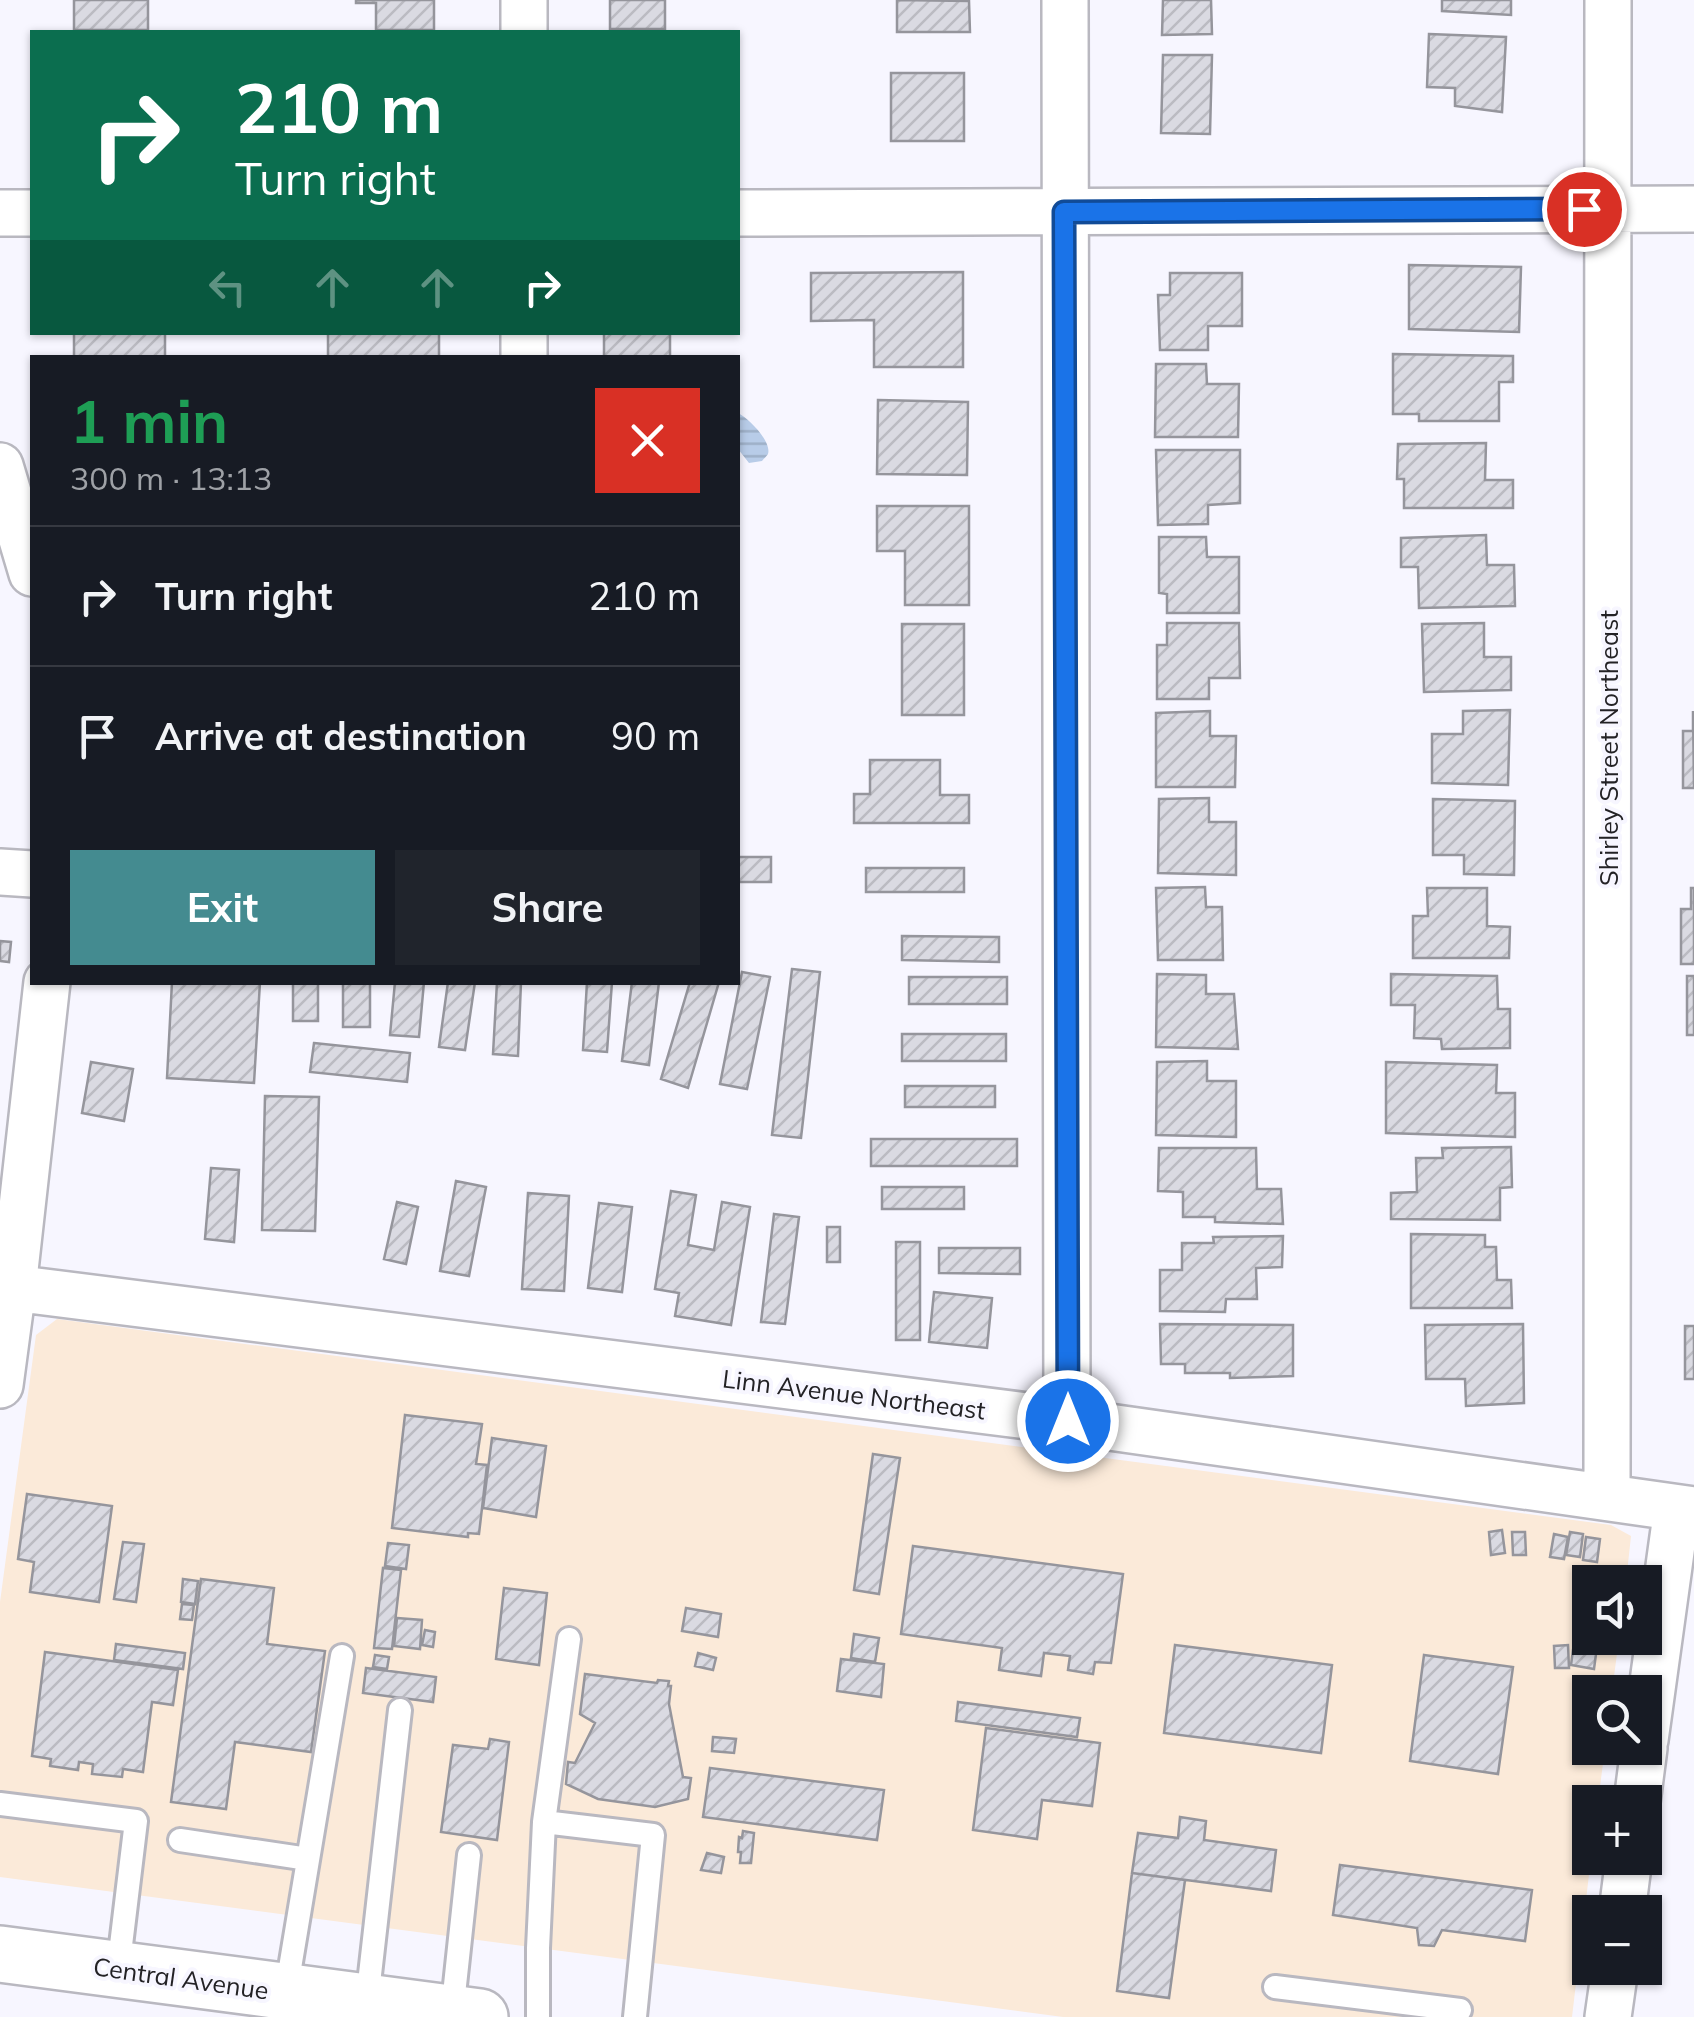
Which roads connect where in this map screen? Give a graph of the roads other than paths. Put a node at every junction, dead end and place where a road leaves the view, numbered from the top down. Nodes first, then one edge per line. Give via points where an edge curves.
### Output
1 (524, 0) edge
2 (1065, 0) edge
3 (1608, 0) edge
4 (524, 30) edge
5 (1609, 209) junction
6 (1694, 209) edge
7 (0, 212) edge
8 (30, 212) edge
9 (1064, 212) junction
10 (740, 213) edge
11 (0, 466) edge
12 (30, 566) edge
13 (0, 872) edge
14 (30, 874) edge
15 (47, 985) edge
16 (13, 1288) junction
17 (0, 1385) edge
18 (1068, 1421) junction
19 (1608, 1497) junction
20 (1686, 1508) edge
21 (569, 1639) dead end
22 (342, 1656) dead end
23 (1656, 1675) edge
24 (400, 1710) dead end
25 (0, 1804) edge
26 (544, 1822) junction
27 (180, 1840) dead end
28 (470, 1855) dead end
29 (308, 1860) junction
30 (0, 1954) edge
31 (118, 1970) junction
32 (1612, 1985) edge
33 (1275, 1988) dead end
34 (286, 1992) junction
35 (368, 2001) junction
36 (1460, 2010) dead end
37 (466, 2015) edge
38 (538, 2017) edge
39 (635, 2017) edge
40 (1608, 2017) edge

1 - 4 street
2 - 9 street
3 - 5 street, Shirley Street Northeast
5 - 6 street
5 - 9 street
5 - 19 street, Shirley Street Northeast
7 - 8 street
9 - 10 street
9 - 18 street
11 - 12 street
13 - 14 street
15 - 16 street
16 - 17 street
16 - 18 street, Linn Avenue Northeast
18 - 19 street, Linn Avenue Northeast
19 - 20 street, Linn Avenue Northeast
20 - 23 street
21 - 26 lane
22 - 29 lane
24 - 35 lane
25 - 31 lane via 136,1821
26 - 38 lane
26 - 39 lane via 653,1835
27 - 29 lane
28 - 37 lane
29 - 34 lane
30 - 31 main road, Central Avenue
31 - 34 main road, Central Avenue
32 - 40 street
33 - 36 lane
34 - 35 main road, Central Avenue
35 - 37 main road, Central Avenue

